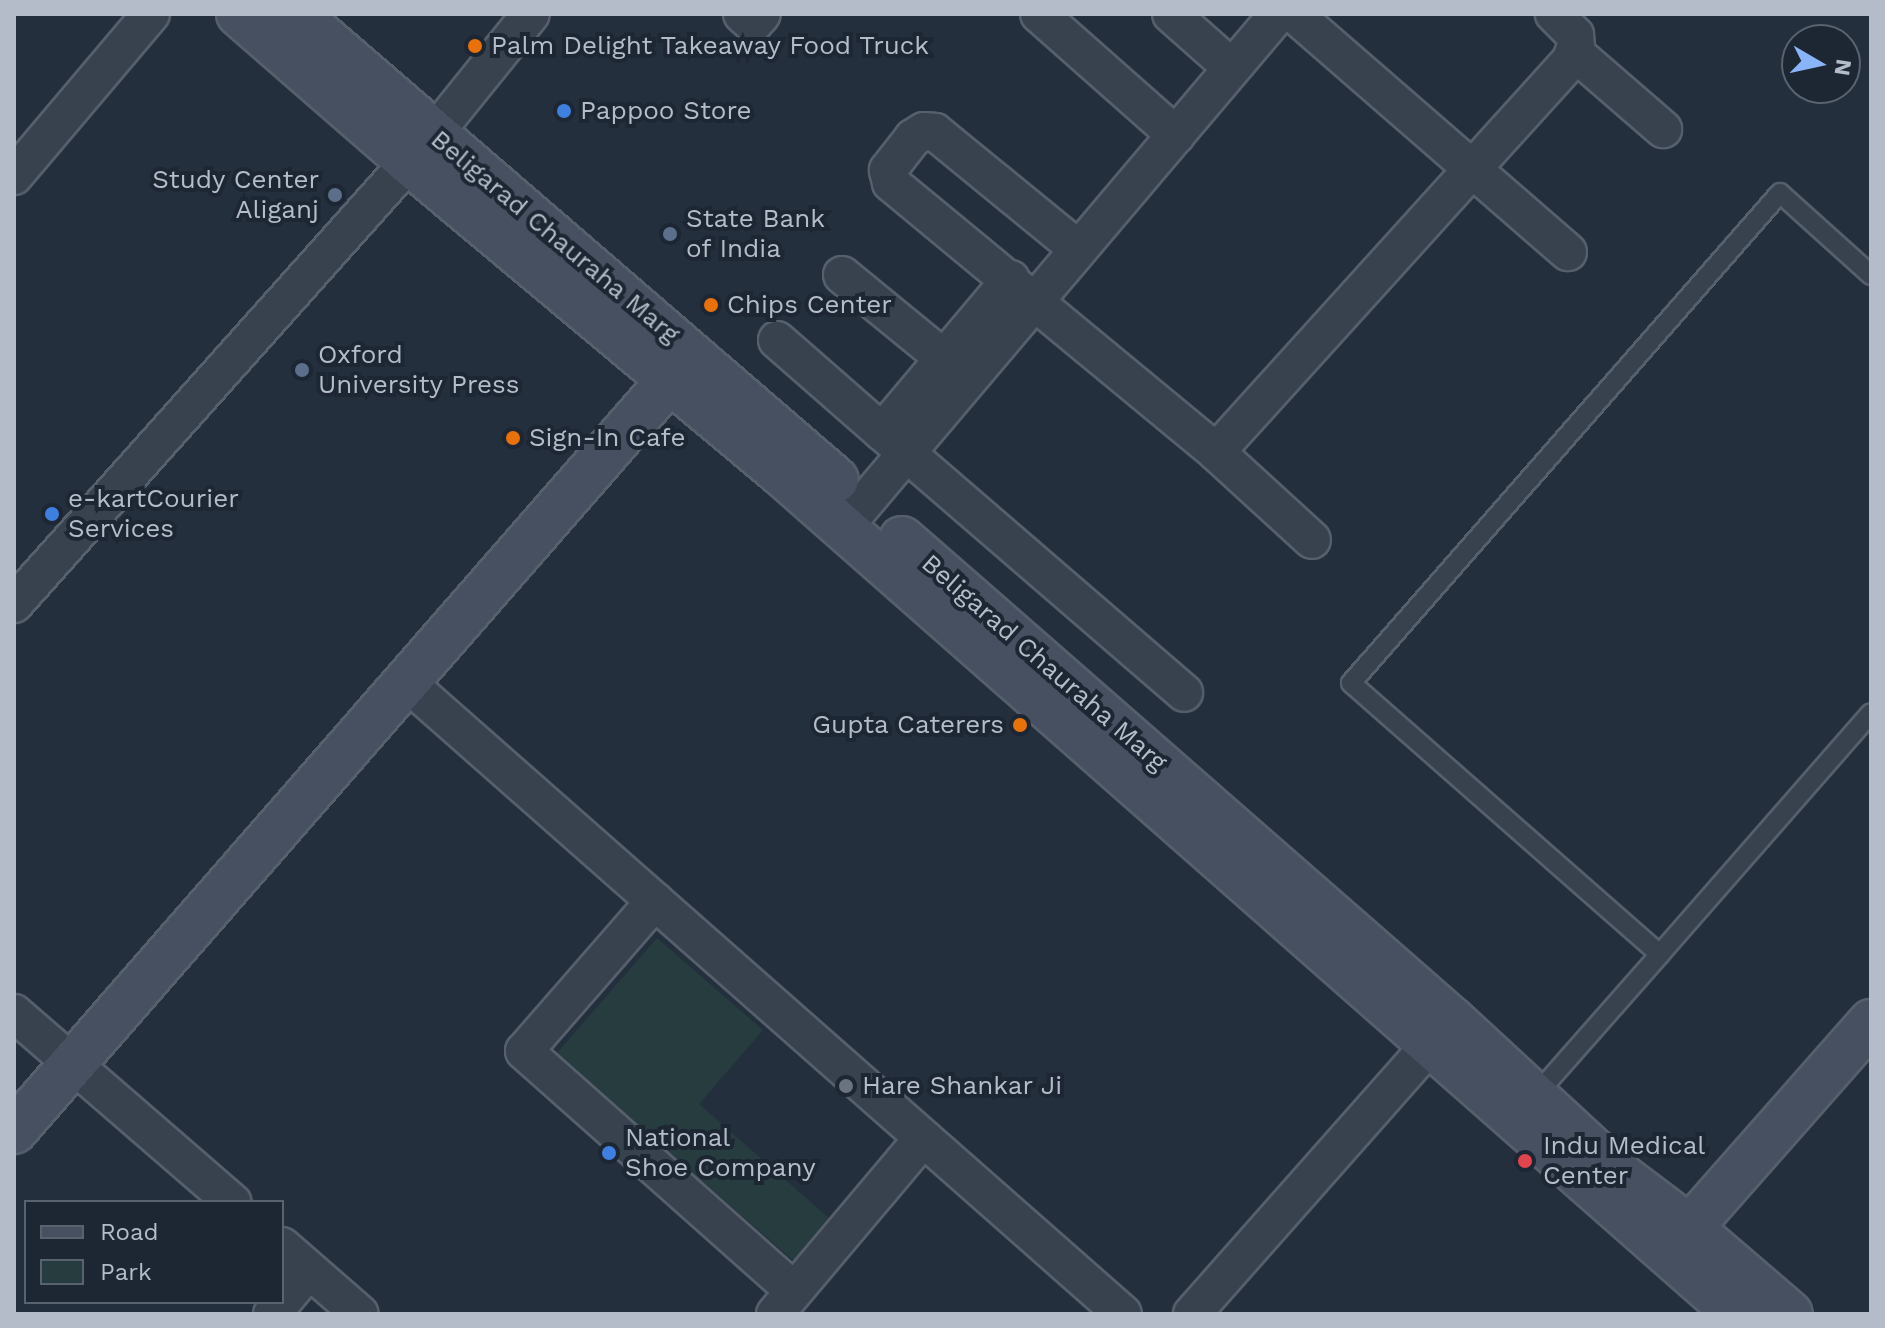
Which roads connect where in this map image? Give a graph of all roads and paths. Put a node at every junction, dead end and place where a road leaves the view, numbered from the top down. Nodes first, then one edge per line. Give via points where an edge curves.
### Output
1 (151, 14) edge
2 (239, 14) edge
3 (296, 14) edge
4 (531, 14) edge
5 (742, 14) edge
6 (762, 14) edge
7 (1039, 14) edge
8 (1171, 14) edge
9 (1278, 14) edge
10 (1294, 14) edge
11 (1554, 14) edge
12 (1574, 52) junction
13 (1232, 68) junction
14 (1663, 129) dead end
15 (1176, 135) junction
16 (421, 148) junction
17 (1473, 168) junction
18 (14, 176) edge
19 (1078, 249) junction
20 (1568, 252) dead end
21 (842, 275) dead end
22 (1871, 275) edge
23 (1023, 289) junction
24 (777, 340) dead end
25 (946, 360) junction
26 (681, 366) junction
27 (895, 442) junction
28 (1216, 452) junction
29 (853, 516) junction
30 (1312, 540) dead end
31 (26, 567) edge
32 (14, 604) edge
33 (405, 681) junction
34 (1184, 693) dead end
35 (1871, 713) edge
36 (655, 901) junction
37 (1660, 954) junction
38 (14, 1013) edge
39 (1441, 1033) junction
40 (1867, 1033) edge
41 (72, 1064) junction
42 (1535, 1096) junction
43 (14, 1131) edge
44 (923, 1138) junction
45 (230, 1200) edge
46 (1679, 1241) junction
47 (284, 1248) edge
48 (309, 1270) junction
49 (284, 1300) edge
50 (784, 1302) edge
51 (360, 1314) edge
52 (1123, 1314) edge
53 (1192, 1314) edge
54 (1737, 1314) edge
55 (1790, 1314) edge

1 - 18 street
2 - 16 street
3 - 16 street, Beligarad Chauraha Marg
4 - 16 street
5 - 6 street via 753,24
7 - 15 street
8 - 13 street
9 - 13 street
10 - 17 street
11 - 12 street via 1575,35
12 - 14 street
12 - 17 street
13 - 15 street
15 - 19 street
16 - 26 street, Beligarad Chauraha Marg
16 - 31 street
17 - 20 street
17 - 28 street
19 - 23 street
19 - 23 street via 943,135 924,131 913,138 887,177
21 - 25 street
22 - 37 lane via 1780,193 1351,683
23 - 25 street
23 - 27 street
23 - 28 street
24 - 27 street
25 - 27 street
26 - 29 street, Beligarad Chauraha Marg
26 - 33 street
27 - 29 street
27 - 34 street
28 - 30 street
29 - 39 street, Beligarad Chauraha Marg
31 - 32 street
33 - 36 street
33 - 41 street
35 - 37 lane
36 - 44 street
36 - 50 street via 524,1051
37 - 42 lane
38 - 41 street
39 - 42 street, Beligarad Chauraha Marg
39 - 46 street
39 - 53 street
40 - 46 street
41 - 43 street
41 - 45 street
42 - 46 street, Beligarad Chauraha Marg via 1621,1176
44 - 50 street
44 - 52 street
46 - 54 street
46 - 55 street, Beligarad Chauraha Marg
47 - 48 street
48 - 49 street
48 - 51 street

